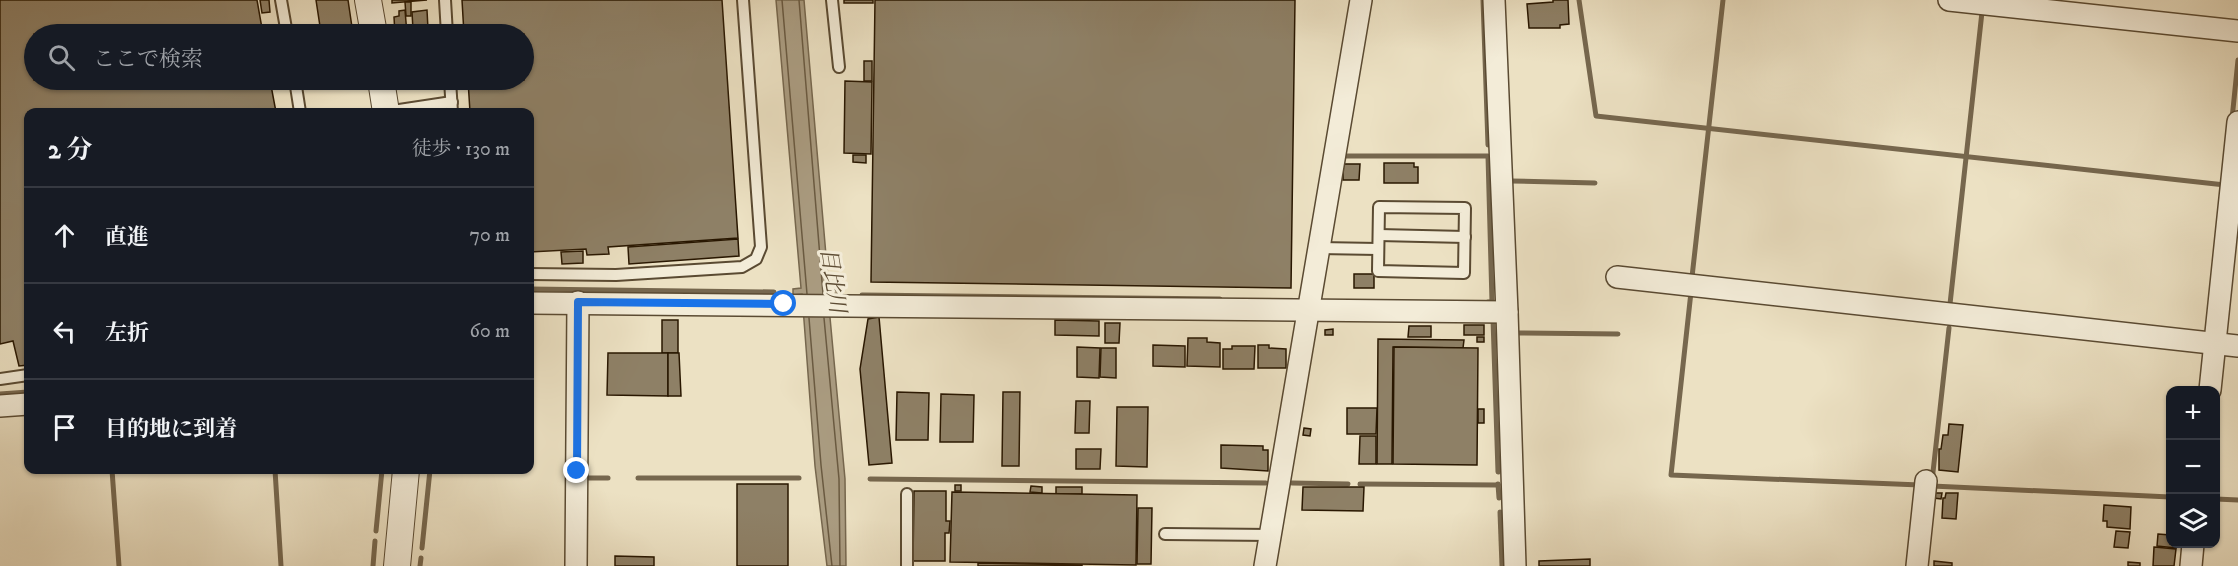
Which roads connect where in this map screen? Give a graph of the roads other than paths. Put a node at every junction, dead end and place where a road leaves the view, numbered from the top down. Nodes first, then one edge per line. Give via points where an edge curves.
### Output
1 (281, 0) edge
2 (368, 0) edge
3 (445, 0) edge
4 (743, 0) edge
5 (832, 0) edge
6 (1361, 0) edge
7 (1494, 0) edge
8 (1949, 0) edge
9 (285, 24) edge
10 (372, 24) edge
11 (446, 24) edge
12 (2238, 31) edge
13 (839, 67) dead end
14 (297, 90) edge
15 (382, 90) edge
16 (451, 90) edge
17 (452, 107) edge
18 (299, 108) edge
19 (384, 108) edge
20 (2238, 122) edge
21 (1379, 235) junction
22 (1465, 237) junction
23 (1319, 248) junction
24 (1378, 249) junction
25 (534, 274) edge
26 (1617, 277) dead end
27 (578, 302) junction
28 (534, 303) edge
29 (1309, 309) junction
30 (1507, 312) junction
31 (2215, 343) junction
32 (2238, 346) edge
33 (24, 376) edge
34 (0, 379) edge
35 (2210, 386) edge
36 (24, 404) edge
37 (0, 406) edge
38 (406, 474) edge
39 (1926, 482) dead end
40 (907, 494) dead end
41 (1165, 534) dead end
42 (1271, 535) junction
43 (2193, 548) edge
44 (397, 566) edge
45 (576, 566) edge
46 (907, 566) edge
47 (1265, 566) edge
48 (1515, 566) edge
49 (1917, 566) edge
50 (2191, 566) edge

1 - 9 lane
2 - 10 street
3 - 11 lane
4 - 25 lane via 760,247 756,259 741,267 616,275
5 - 13 lane
6 - 23 street
7 - 30 street
8 - 12 street
14 - 18 lane
15 - 19 street
16 - 17 lane
20 - 31 street
21 - 22 lane
21 - 22 lane via 1379,207 1465,208
21 - 24 lane
22 - 24 lane via 1464,273 1378,271
23 - 24 lane
23 - 29 street
26 - 31 street
27 - 28 street
27 - 29 street
27 - 45 street
29 - 30 street
29 - 42 street
30 - 48 street
31 - 32 street
31 - 35 street
33 - 34 lane
36 - 37 street
38 - 44 street
39 - 49 street
40 - 46 lane
41 - 42 lane
42 - 47 street
43 - 50 street

